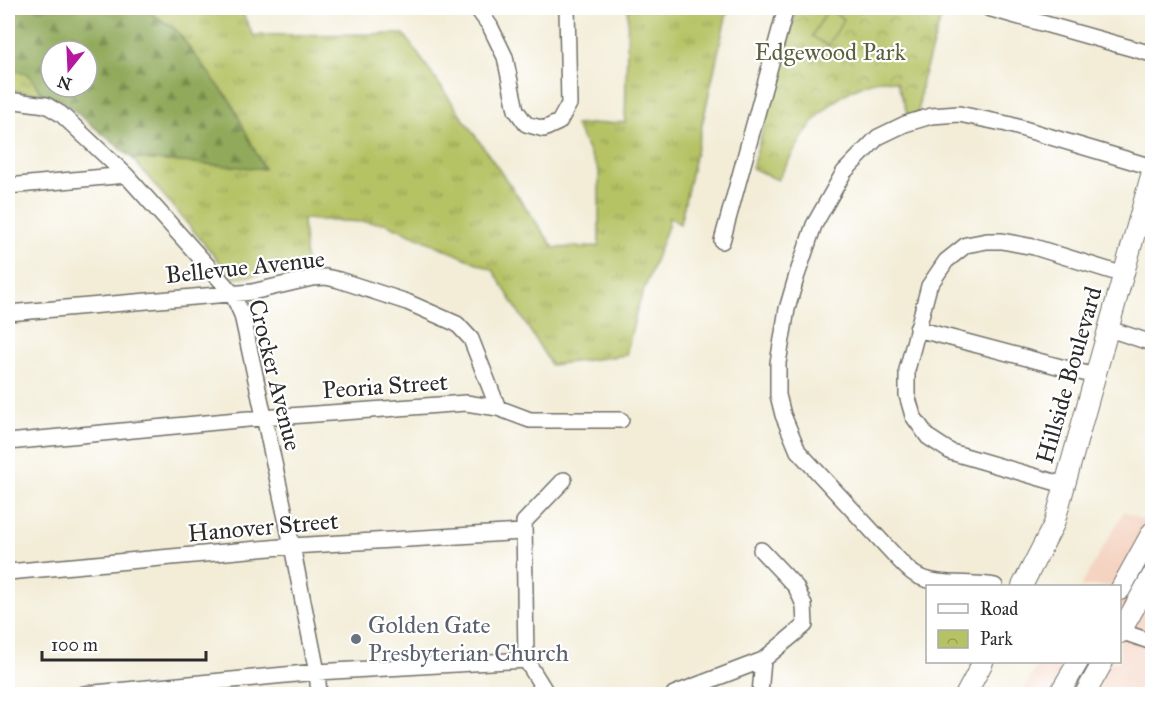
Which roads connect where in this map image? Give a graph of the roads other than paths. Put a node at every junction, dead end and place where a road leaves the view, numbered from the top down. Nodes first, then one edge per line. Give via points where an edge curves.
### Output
1 (477, 8) edge
2 (567, 8) edge
3 (786, 8) edge
4 (988, 8) edge
5 (1152, 54) edge
6 (8, 99) edge
7 (1152, 167) edge
8 (1152, 172) edge
9 (126, 175) junction
10 (8, 186) edge
11 (722, 241) dead end
12 (1124, 275) junction
13 (232, 293) junction
14 (8, 313) edge
15 (1108, 328) junction
16 (917, 329) junction
17 (1152, 343) edge
18 (1095, 376) junction
19 (498, 408) junction
20 (264, 417) junction
21 (621, 420) dead end
22 (8, 442) edge
23 (564, 480) dead end
24 (1065, 486) junction
25 (523, 532) junction
26 (1152, 532) edge
27 (291, 546) junction
28 (761, 550) dead end
29 (8, 572) edge
30 (1152, 576) edge
31 (991, 585) edge
32 (1023, 585) edge
33 (1121, 586) edge
34 (1121, 630) edge
35 (1121, 632) edge
36 (1152, 642) edge
37 (526, 660) junction
38 (763, 660) junction
39 (982, 663) edge
40 (1077, 663) edge
41 (1102, 663) edge
42 (317, 672) junction
43 (84, 694) edge
44 (319, 694) edge
45 (547, 694) edge
46 (674, 694) edge
47 (760, 694) edge
48 (966, 694) edge
49 (1059, 694) edge
50 (1084, 694) edge

1 - 2 street via 505,57 516,110 526,124 544,129 559,122 569,104
3 - 11 street
4 - 5 street
6 - 9 street, Crocker Avenue via 55,109
7 - 31 street via 1007,124 959,114 931,116 878,137 844,172 814,225 787,309 778,363 778,395 798,451 917,576 934,582
8 - 12 main road, Hillside Boulevard
9 - 10 street
9 - 13 street, Crocker Avenue
12 - 15 main road, Hillside Boulevard
12 - 16 street via 1034,247 1002,241 966,245 946,261 929,286
13 - 14 street, Bellevue Avenue
13 - 19 street, Bellevue Avenue via 326,277 407,302 457,324 471,339
13 - 20 street, Crocker Avenue via 242,315
15 - 17 street
15 - 18 main road, Hillside Boulevard
16 - 18 street
16 - 24 street via 907,370 907,395 913,416 928,437 951,452
18 - 24 main road, Hillside Boulevard
19 - 20 street, Peoria Street via 466,403
19 - 21 street, Peoria Street via 530,420
20 - 22 street, Peoria Street
20 - 27 street, Crocker Avenue
23 - 25 street via 524,522
24 - 32 main road, Hillside Boulevard via 1054,524
25 - 27 street, Hanover Street
25 - 37 street
26 - 33 main road
27 - 29 street, Hanover Street
27 - 42 street, Crocker Avenue
28 - 38 street via 796,587 804,605 805,625
30 - 34 main road
35 - 36 street
37 - 42 street
37 - 45 street
38 - 46 street
38 - 47 street
39 - 48 main road
40 - 49 main road
41 - 50 main road
42 - 43 street
42 - 44 street, Crocker Avenue

